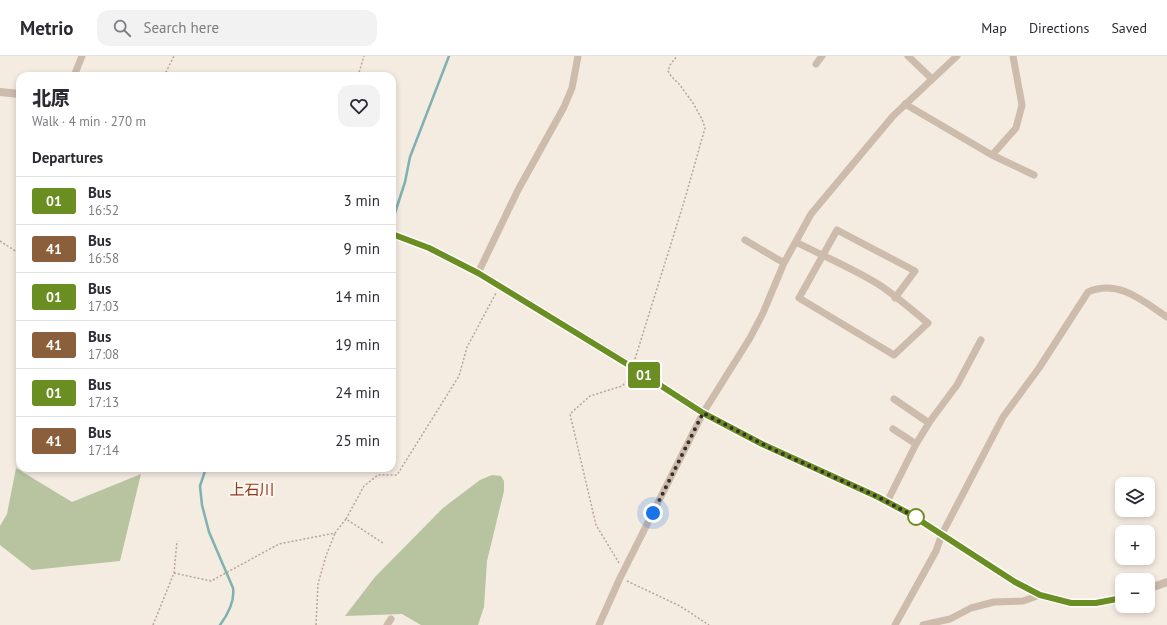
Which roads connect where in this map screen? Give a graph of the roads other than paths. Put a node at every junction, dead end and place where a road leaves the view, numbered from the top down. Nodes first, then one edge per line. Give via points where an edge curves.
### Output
1 (82, 56) edge
2 (578, 56) edge
3 (822, 56) edge
4 (908, 56) edge
5 (957, 56) edge
6 (1013, 56) edge
7 (816, 64) dead end
8 (76, 72) edge
9 (932, 79) junction
10 (0, 92) edge
11 (16, 94) edge
12 (905, 104) junction
13 (992, 155) junction
14 (1034, 175) dead end
15 (396, 236) edge
16 (745, 240) dead end
17 (796, 242) junction
18 (822, 256) junction
19 (784, 263) junction
20 (478, 273) junction
21 (895, 298) junction
22 (1167, 317) edge
23 (981, 340) dead end
24 (894, 399) dead end
25 (703, 413) junction
26 (928, 424) junction
27 (892, 429) dead end
28 (916, 444) junction
29 (887, 502) junction
30 (942, 534) junction
31 (1167, 582) edge
32 (1155, 586) edge
33 (1040, 595) junction
34 (1115, 599) edge
35 (599, 625) edge
36 (895, 625) edge
37 (923, 625) edge

1 - 8 street
2 - 20 street via 572,88 564,107 518,190
3 - 7 street
4 - 9 street
5 - 9 street
6 - 13 street via 1022,105 1016,128
9 - 12 street
10 - 11 street
12 - 13 street
12 - 17 street via 810,214
13 - 14 street
15 - 20 street via 429,248
16 - 19 street
17 - 18 street
17 - 19 street
18 - 21 street via 878,284
18 - 21 street via 837,230 915,271
18 - 21 street via 799,298 894,355 928,323
19 - 25 street via 750,338
20 - 25 street
22 - 30 street via 1122,290 1109,287 1088,292 1039,368 1003,417
23 - 26 street via 957,385
24 - 26 street via 930,423
25 - 29 street via 772,449
25 - 35 street
26 - 28 street
27 - 28 street
28 - 29 street
29 - 30 street
30 - 33 street via 1015,582
30 - 36 street via 936,551
31 - 32 street
33 - 34 street via 1071,603 1096,603
33 - 37 street via 1023,600 994,602 971,608 950,619

